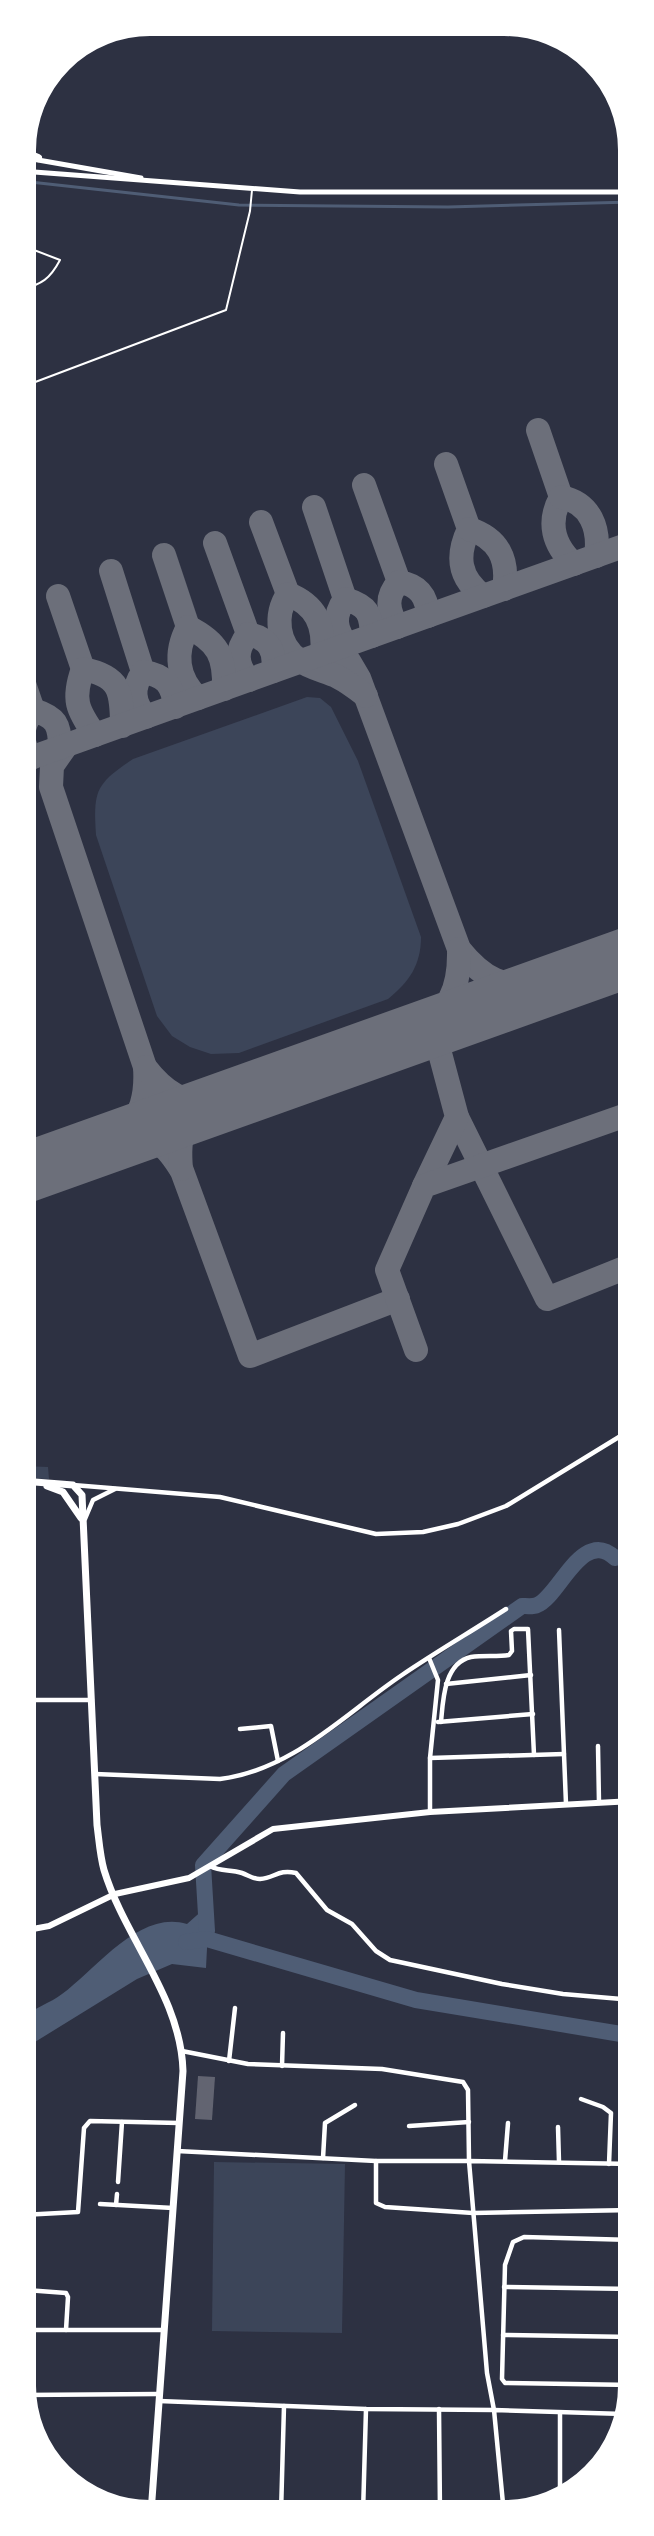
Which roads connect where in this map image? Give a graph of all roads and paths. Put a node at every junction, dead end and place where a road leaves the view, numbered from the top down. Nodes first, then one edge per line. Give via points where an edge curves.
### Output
1 (32, 156) edge
2 (32, 158) edge
3 (38, 158) junction
4 (32, 172) edge
5 (172, 184) junction
6 (252, 190) junction
7 (622, 192) edge
8 (32, 249) edge
9 (32, 287) edge
10 (32, 383) edge
11 (622, 1435) edge
12 (32, 1482) edge
13 (37, 1482) junction
14 (73, 1485) junction
15 (95, 1486) junction
16 (120, 1487) junction
17 (82, 1495) junction
18 (84, 1523) junction
19 (506, 1609) dead end
20 (559, 1630) dead end
21 (429, 1658) junction
22 (531, 1676) junction
23 (446, 1684) junction
24 (32, 1700) edge
25 (92, 1700) junction
26 (533, 1714) junction
27 (441, 1722) junction
28 (432, 1723) junction
29 (240, 1729) dead end
30 (598, 1746) dead end
31 (564, 1754) junction
32 (534, 1755) junction
33 (430, 1758) junction
34 (278, 1761) junction
35 (95, 1774) junction
36 (622, 1802) edge
37 (599, 1803) junction
38 (566, 1804) junction
39 (430, 1812) junction
40 (208, 1867) junction
41 (114, 1894) junction
42 (32, 1929) edge
43 (622, 1999) edge
44 (236, 2008) dead end
45 (283, 2033) dead end
46 (182, 2051) junction
47 (230, 2061) junction
48 (282, 2066) junction
49 (581, 2099) dead end
50 (355, 2105) dead end
51 (122, 2122) junction
52 (179, 2122) junction
53 (469, 2122) junction
54 (507, 2123) dead end
55 (409, 2126) dead end
56 (558, 2127) dead end
57 (177, 2151) junction
58 (323, 2158) junction
59 (376, 2161) junction
60 (469, 2161) junction
61 (505, 2161) junction
62 (559, 2162) junction
63 (609, 2164) junction
64 (622, 2164) edge
65 (118, 2182) dead end
66 (117, 2194) dead end
67 (100, 2204) dead end
68 (116, 2205) junction
69 (173, 2208) junction
70 (622, 2210) edge
71 (473, 2213) junction
72 (32, 2214) edge
73 (622, 2240) edge
74 (504, 2287) junction
75 (622, 2289) edge
76 (32, 2290) edge
77 (32, 2330) edge
78 (66, 2330) junction
79 (164, 2330) junction
80 (503, 2335) junction
81 (622, 2337) edge
82 (622, 2385) edge
83 (33, 2394) edge
84 (159, 2398) junction
85 (284, 2406) junction
86 (366, 2409) junction
87 (439, 2409) junction
88 (494, 2410) junction
89 (560, 2414) junction
90 (619, 2414) edge
91 (560, 2491) edge
92 (152, 2504) edge
93 (281, 2504) edge
94 (363, 2504) edge
95 (440, 2504) edge
96 (503, 2504) edge

1 - 3 highway
2 - 3 street
3 - 5 street
4 - 5 street
5 - 6 street
6 - 7 street
6 - 10 lane via 226,310
8 - 9 lane via 60,260 44,283
11 - 16 street via 506,1506 423,1532 367,1533 220,1497
12 - 13 highway
13 - 14 highway
13 - 18 highway via 63,1492
14 - 15 street
14 - 17 highway
15 - 16 street
15 - 17 street
16 - 18 street via 93,1500
17 - 18 highway
18 - 25 highway
19 - 21 street
20 - 31 street
21 - 28 street via 437,1676
21 - 34 street via 317,1739
22 - 23 street
22 - 23 street via 528,1629 514,1629 510,1633 511,1654 468,1658
22 - 26 street
23 - 27 street
24 - 25 street
25 - 35 highway
26 - 27 street
26 - 32 street
27 - 28 street
28 - 33 street
29 - 34 street via 271,1726
30 - 37 street
31 - 32 street
31 - 38 street
32 - 33 street
33 - 39 street
34 - 35 street via 220,1779
35 - 41 highway via 102,1864
36 - 37 main road
37 - 38 main road
38 - 39 main road
39 - 40 main road via 273,1829
40 - 41 main road via 189,1878
40 - 43 street via 255,1878 279,1872 296,1874 327,1910 352,1924 376,1951 390,1959 502,1984
41 - 42 main road via 49,1926
41 - 46 highway via 168,2005
44 - 47 street
45 - 48 street
46 - 47 street
46 - 52 highway
47 - 48 street
48 - 53 street via 382,2069 459,2081 468,2090
49 - 63 street via 611,2113
50 - 58 street via 325,2123
51 - 52 street
51 - 65 street
51 - 72 street via 86,2124 78,2212
52 - 57 highway
53 - 55 street
53 - 60 street
54 - 61 street
56 - 62 street
57 - 58 street
57 - 69 highway
58 - 59 street
59 - 60 street
59 - 71 street via 379,2206
60 - 61 street
60 - 71 street
61 - 62 street
62 - 63 street
63 - 64 street
66 - 68 street
67 - 68 street
68 - 69 street
69 - 79 highway
70 - 71 street
71 - 88 street via 487,2373
73 - 74 street via 517,2239 506,2257
74 - 75 street
74 - 80 street
76 - 78 street via 66,2293
77 - 78 street
78 - 79 street
79 - 84 highway
80 - 81 street
80 - 82 street via 505,2383
83 - 84 street
84 - 85 street
84 - 92 highway
85 - 86 street
85 - 93 street
86 - 87 street
86 - 94 street
87 - 88 street
87 - 95 street
88 - 89 street
88 - 96 street
89 - 90 street
89 - 91 street

